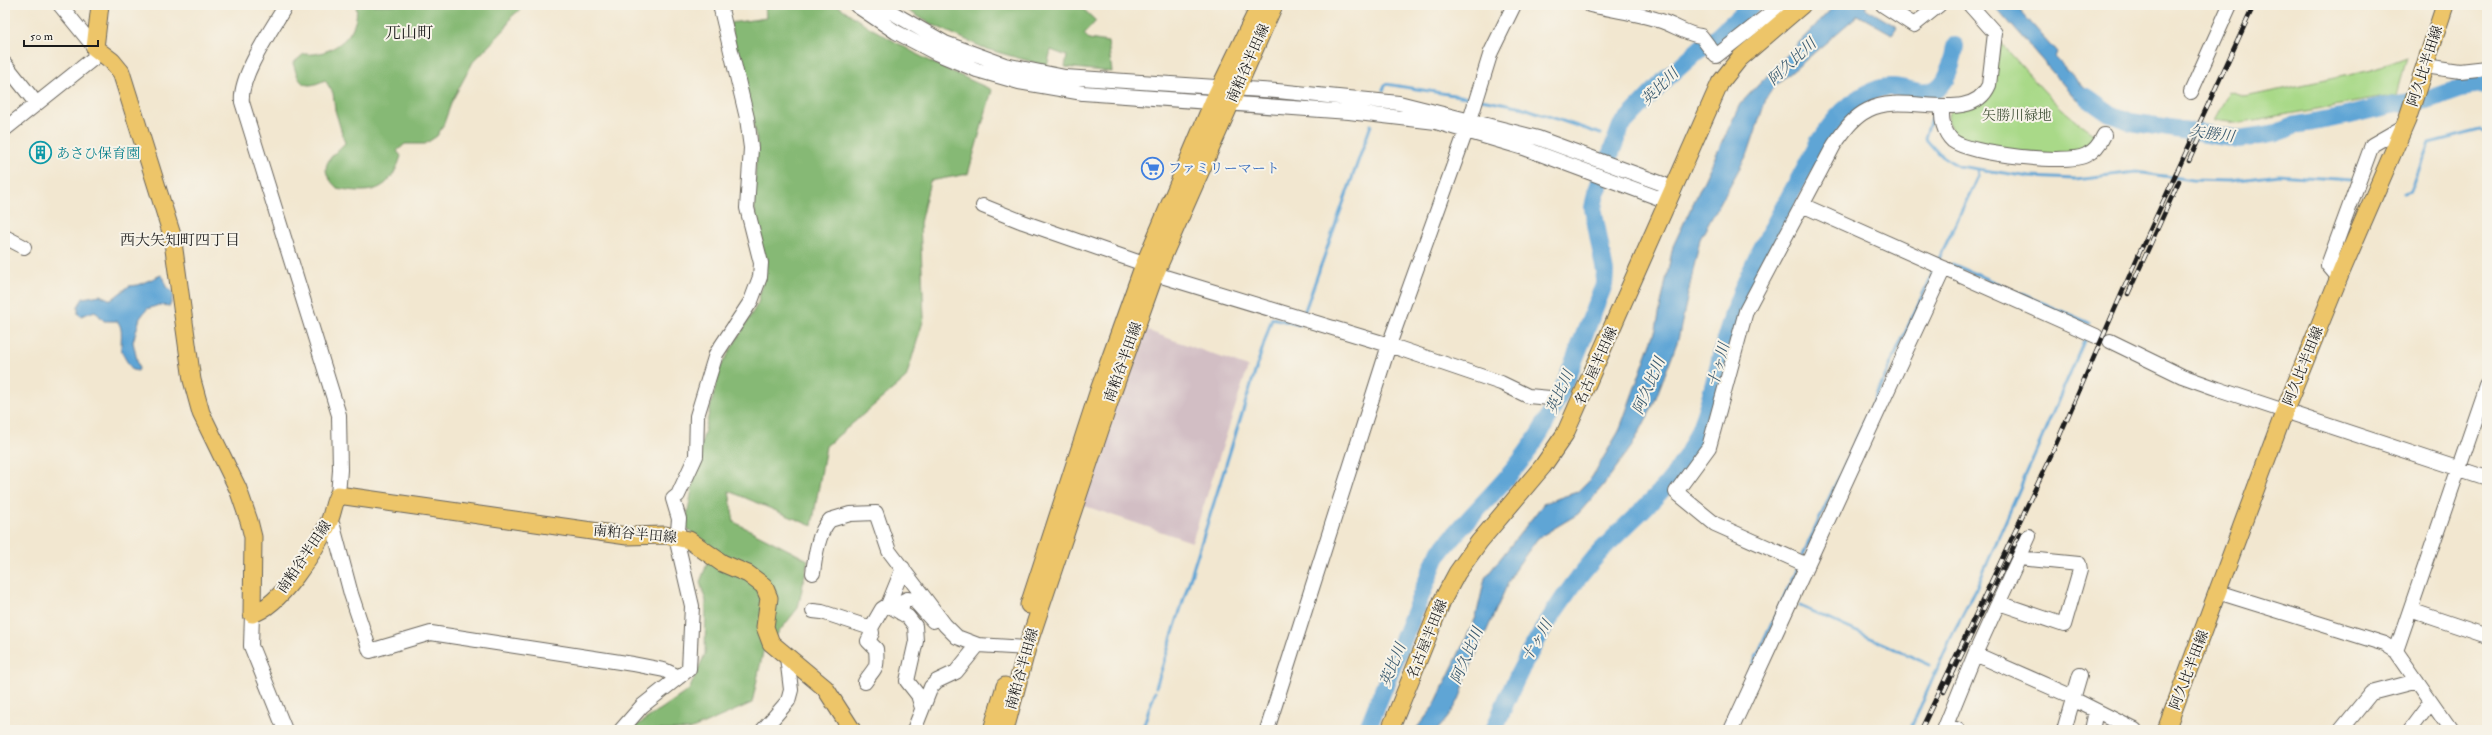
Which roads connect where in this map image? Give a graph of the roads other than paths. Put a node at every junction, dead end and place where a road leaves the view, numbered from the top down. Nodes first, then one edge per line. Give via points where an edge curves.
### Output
1 (60, 5) edge
2 (100, 5) edge
3 (286, 5) edge
4 (720, 5) edge
5 (856, 5) edge
6 (879, 5) edge
7 (1260, 5) edge
8 (1274, 5) edge
9 (1514, 5) edge
10 (1590, 5) edge
11 (1781, 5) edge
12 (1802, 5) edge
13 (1883, 5) edge
14 (1939, 5) edge
15 (1970, 5) edge
16 (2445, 5) edge
17 (2226, 7) edge
18 (95, 48) junction
19 (5, 64) edge
20 (2425, 66) junction
21 (2487, 68) edge
22 (1229, 92) junction
23 (2191, 92) dead end
24 (1213, 102) junction
25 (36, 103) junction
26 (1943, 107) junction
27 (1470, 119) junction
28 (2406, 123) junction
29 (5, 129) edge
30 (2104, 135) dead end
31 (1670, 196) junction
32 (1802, 205) junction
33 (983, 206) dead end
34 (5, 237) edge
35 (24, 248) dead end
36 (1944, 268) junction
37 (1150, 269) junction
38 (2339, 278) junction
39 (2096, 336) dead end
40 (2110, 341) dead end
41 (1389, 345) junction
42 (2487, 386) edge
43 (1550, 398) dead end
44 (2285, 410) junction
45 (2459, 469) junction
46 (2487, 478) edge
47 (338, 495) junction
48 (329, 523) junction
49 (678, 536) junction
50 (2029, 536) dead end
51 (2019, 558) junction
52 (1807, 565) junction
53 (903, 568) junction
54 (813, 573) dead end
55 (2218, 592) junction
56 (1999, 602) junction
57 (888, 605) junction
58 (2410, 610) junction
59 (813, 611) dead end
60 (901, 613) junction
61 (252, 614) junction
62 (871, 628) junction
63 (2487, 636) edge
64 (1021, 649) junction
65 (974, 650) junction
66 (2396, 651) junction
67 (1975, 654) junction
68 (787, 657) junction
69 (2080, 675) dead end
70 (679, 677) junction
71 (2417, 681) junction
72 (865, 682) dead end
73 (2073, 698) junction
74 (2431, 702) junction
75 (922, 708) junction
76 (2096, 710) junction
77 (1949, 728) edge
78 (284, 730) edge
79 (621, 730) edge
80 (763, 730) edge
81 (852, 730) edge
82 (914, 730) edge
83 (992, 730) edge
84 (1005, 730) edge
85 (1267, 730) edge
86 (1390, 730) edge
87 (1731, 730) edge
88 (2064, 730) edge
89 (2092, 730) edge
90 (2135, 730) edge
91 (2166, 730) edge
92 (2341, 730) edge
93 (2410, 730) edge
94 (2451, 730) edge

1 - 18 street
2 - 18 main road
3 - 47 street via 246,77 241,93 340,415
4 - 49 street via 751,148 747,208 760,263 760,277 751,301 716,354 697,416 696,456 678,495 673,499 680,519
5 - 24 street via 896,32 936,53 977,70 1019,82 1083,93
6 - 22 street via 945,43 1004,66 1065,77
7 - 22 main road, 南粕谷半田線
8 - 22 main road, 南粕谷半田線
9 - 27 street via 1491,52
10 - 11 street via 1659,20 1685,30 1692,36 1701,36 1716,56
12 - 31 main road, 名古屋半田線 via 1739,59 1720,83
13 - 14 street via 1914,25
15 - 26 street via 1995,33 1989,85 1980,98 1966,105
16 - 20 main road, 阿久比半田線
17 - 23 street
18 - 25 street via 94,58
18 - 61 main road via 121,72 168,217 192,380 201,413 238,489 253,537
19 - 25 street
20 - 21 street via 2460,70
20 - 28 main road, 阿久比半田線
22 - 24 main road, 南粕谷半田線
22 - 27 street via 1359,97
22 - 37 main road, 南粕谷半田線
24 - 37 main road, 南粕谷半田線
25 - 29 street
26 - 30 street via 1941,114 1944,130 1953,141 1978,151 2009,156 2076,158 2094,150
26 - 32 street via 1936,104 1889,104 1868,109 1850,122 1834,145
27 - 31 street via 1538,138 1590,164 1616,173 1663,184
27 - 41 street
28 - 38 main road, 阿久比半田線
28 - 38 street via 2372,145 2328,265
31 - 86 main road, 名古屋半田線 via 1565,434 1543,466 1479,542 1457,573 1442,601
32 - 36 street
32 - 52 street via 1746,311 1709,447 1676,492 1715,524
33 - 37 street
34 - 35 street
36 - 39 street
36 - 52 street
37 - 41 street
37 - 64 main road, 南粕谷半田線 via 1112,394
38 - 44 main road, 阿久比半田線
40 - 44 street via 2182,376
41 - 43 street via 1501,383 1528,396
41 - 85 street
42 - 45 street
44 - 45 street
44 - 55 main road, 阿久比半田線
45 - 46 street
45 - 58 street
47 - 48 main road, 南粕谷半田線
47 - 49 main road, 南粕谷半田線 via 626,536
48 - 61 main road, 南粕谷半田線 via 284,591 262,611
48 - 70 street via 333,526 351,594 370,651 431,633 633,664 664,670
49 - 68 main road, 南粕谷半田線 via 689,540 722,563 748,574 764,586 769,598 767,635 771,643
49 - 70 street via 677,542 689,585 692,629 689,669
50 - 51 street
51 - 56 street
51 - 56 street via 2079,564 2080,570 2064,626
52 - 87 street
53 - 54 street via 886,546 876,513 850,514 830,520 826,524
53 - 57 street
53 - 65 street via 952,632
55 - 66 street via 2385,644
55 - 91 main road, 阿久比半田線
56 - 67 street
57 - 60 street
57 - 62 street
58 - 63 street
58 - 66 street
59 - 62 street
60 - 65 street via 903,601 914,600 955,644
60 - 75 street via 915,626 916,641 907,682 918,694
61 - 78 street via 251,646
62 - 72 street via 872,633 868,641 876,649 877,658 875,671
64 - 65 street
64 - 83 main road, 南粕谷半田線
64 - 84 main road, 南粕谷半田線
65 - 75 street via 956,672 937,681 931,687
66 - 71 street
67 - 73 street
67 - 77 street
68 - 80 street via 791,690 788,701
68 - 81 main road, 南粕谷半田線 via 825,688
69 - 73 street
70 - 79 street via 642,706
71 - 74 street
71 - 92 street via 2371,693
73 - 76 street
73 - 88 street
74 - 93 street
74 - 94 street
75 - 82 street
76 - 89 street
76 - 90 street

